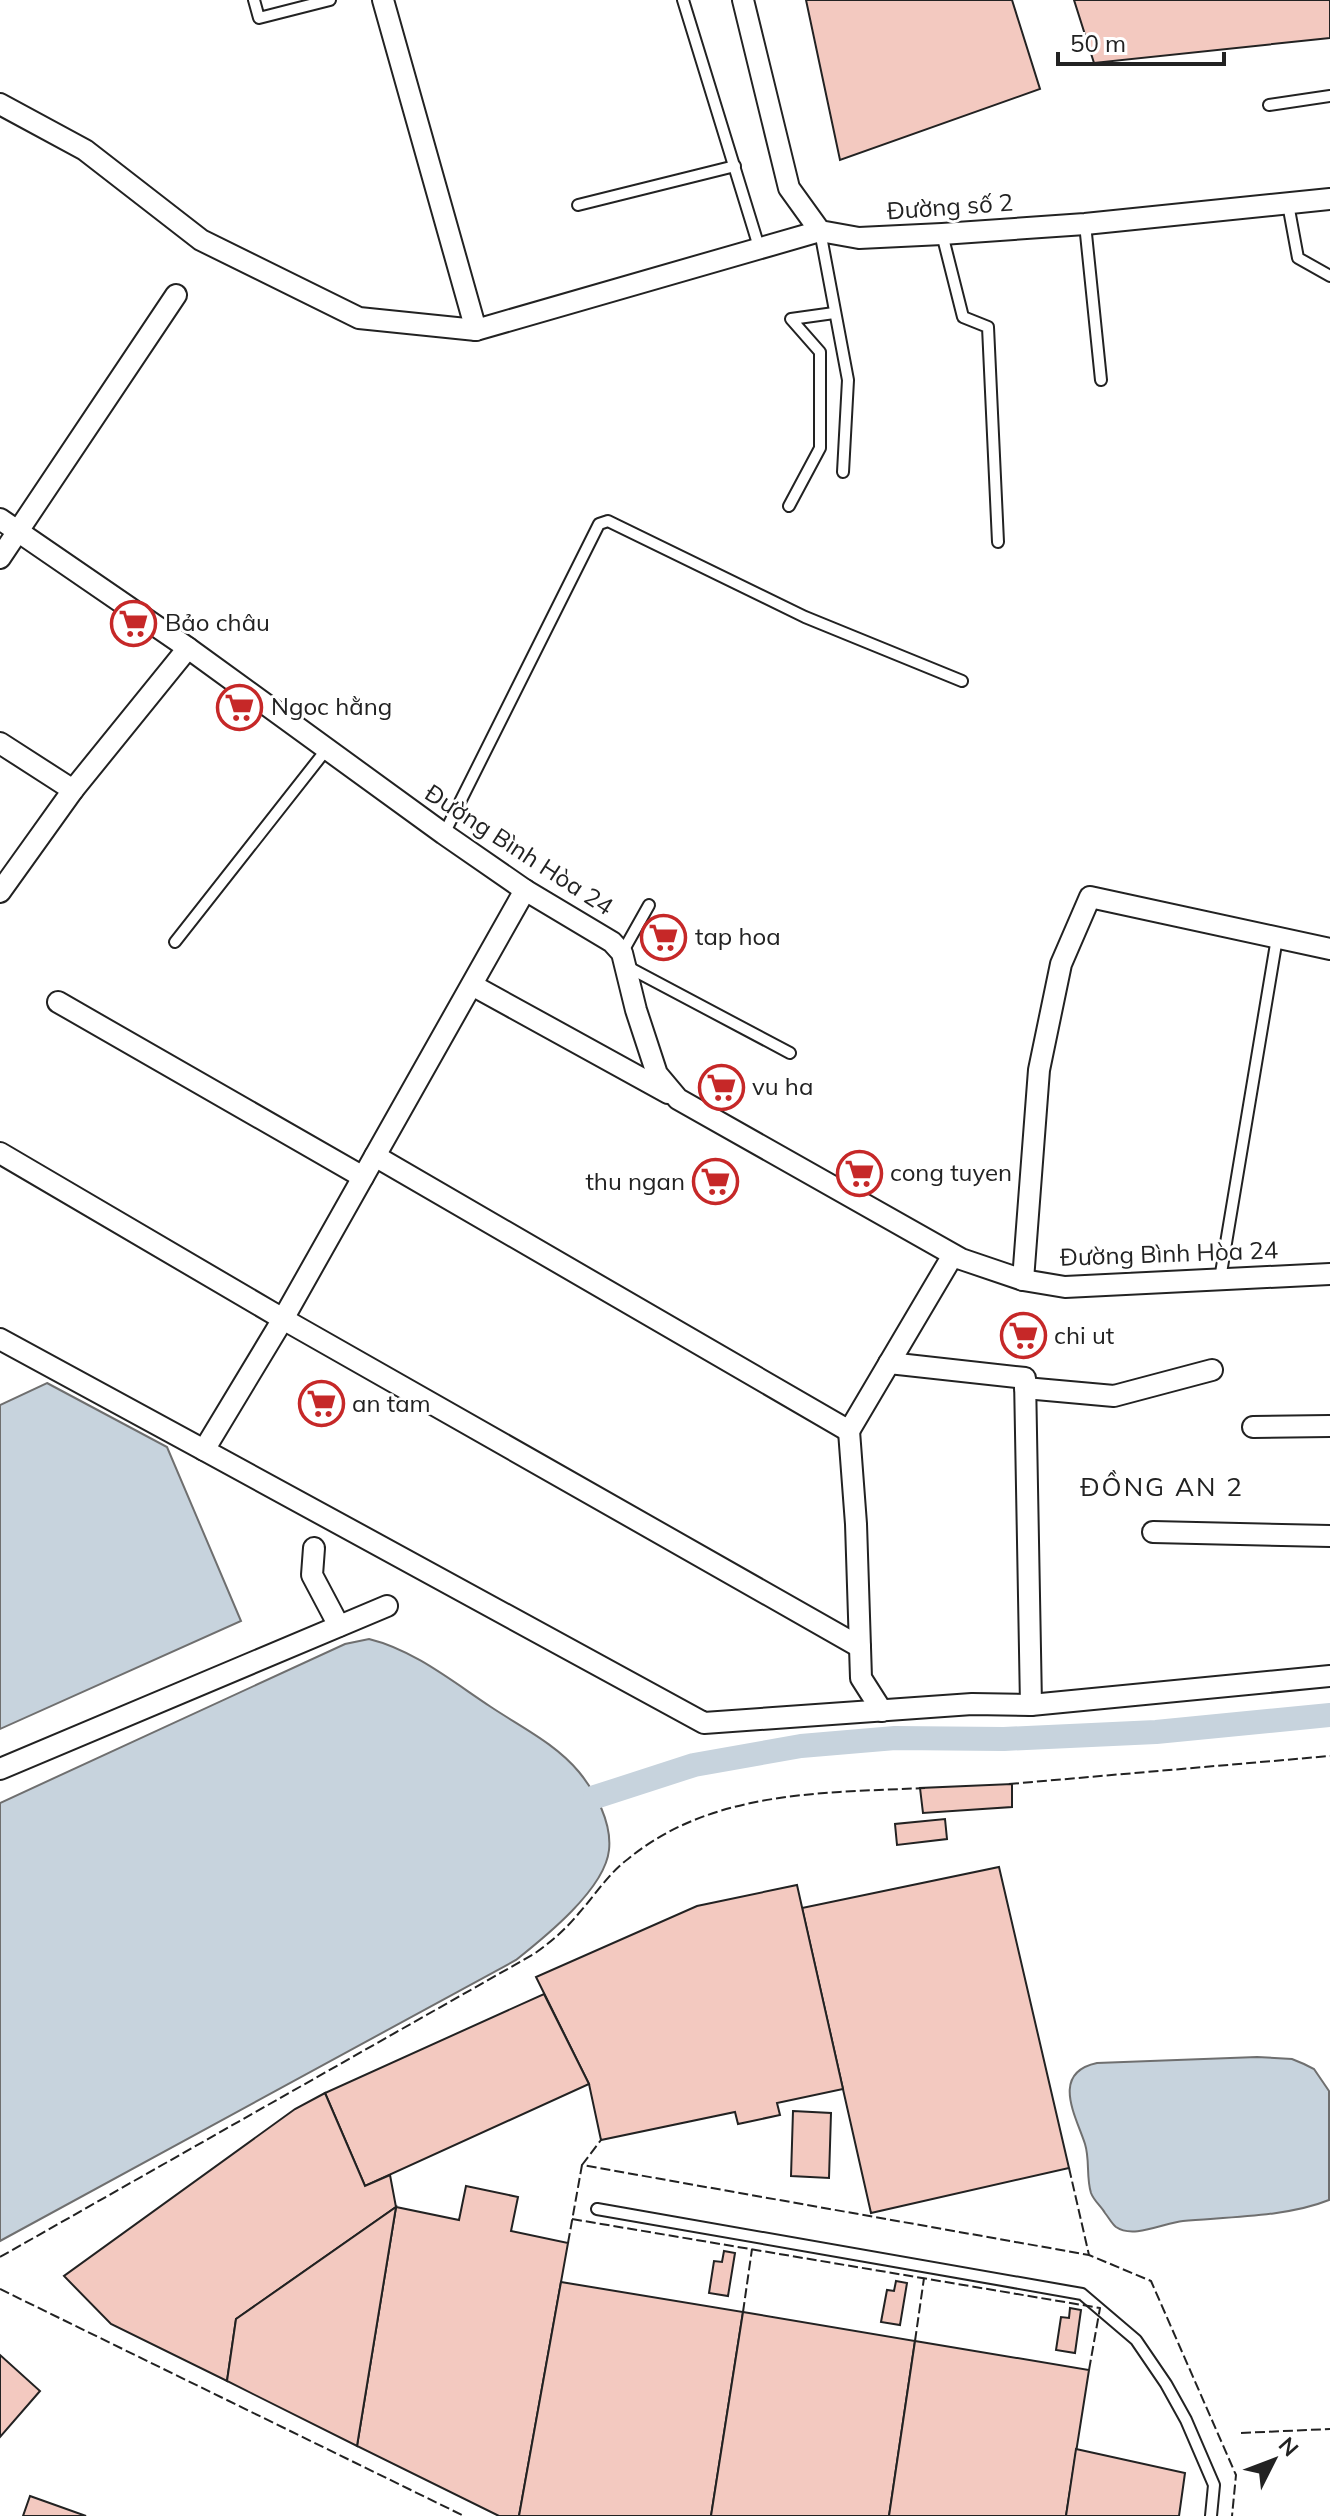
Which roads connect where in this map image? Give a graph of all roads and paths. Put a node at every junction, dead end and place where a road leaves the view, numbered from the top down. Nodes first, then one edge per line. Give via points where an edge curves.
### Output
1 (254, 0) edge
2 (330, 0) edge
3 (383, 0) edge
4 (683, 0) edge
5 (743, 0) edge
6 (1330, 96) edge
7 (0, 104) edge
8 (1269, 105) dead end
9 (735, 166) junction
10 (1330, 199) edge
11 (1288, 204) junction
12 (578, 205) dead end
13 (1085, 224) junction
14 (820, 231) junction
15 (942, 234) junction
16 (759, 247) junction
17 (1330, 276) edge
18 (176, 295) dead end
19 (834, 313) junction
20 (476, 330) junction
21 (1101, 380) dead end
22 (843, 472) dead end
23 (789, 506) dead end
24 (0, 519) edge
25 (19, 533) junction
26 (998, 542) dead end
27 (0, 558) edge
28 (188, 648) junction
29 (962, 681) dead end
30 (0, 743) edge
31 (326, 750) junction
32 (73, 790) junction
33 (444, 834) junction
34 (525, 890) junction
35 (0, 892) edge
36 (649, 905) dead end
37 (1277, 938) junction
38 (175, 942) dead end
39 (1330, 949) edge
40 (623, 959) junction
41 (472, 985) junction
42 (58, 1002) dead end
43 (790, 1053) dead end
44 (678, 1099) junction
45 (0, 1153) edge
46 (375, 1156) junction
47 (363, 1177) junction
48 (953, 1255) junction
49 (1330, 1274) edge
50 (1220, 1279) junction
51 (1023, 1280) junction
52 (283, 1319) junction
53 (0, 1339) edge
54 (889, 1363) junction
55 (1212, 1370) dead end
56 (1025, 1388) junction
57 (1330, 1426) edge
58 (1253, 1427) dead end
59 (849, 1431) junction
60 (204, 1450) junction
61 (1153, 1532) dead end
62 (1330, 1536) edge
63 (314, 1548) dead end
64 (387, 1606) dead end
65 (339, 1626) junction
66 (860, 1647) junction
67 (1330, 1676) edge
68 (1031, 1705) junction
69 (882, 1711) junction
70 (0, 1769) edge
71 (597, 2209) dead end
72 (1211, 2516) edge

1 - 2 lane via 259,18
3 - 20 street
4 - 9 lane
5 - 14 street via 789,188
6 - 8 lane
7 - 20 street via 85,150 201,240 359,318
9 - 12 lane
9 - 16 lane
10 - 11 street, Đường số 2
11 - 13 street, Đường số 2
11 - 17 lane via 1298,258
13 - 15 street, Đường số 2
13 - 21 lane
14 - 15 street, Đường số 2 via 859,238
14 - 16 street
14 - 19 lane
15 - 26 lane via 963,317 988,327
16 - 20 street
18 - 25 street
19 - 22 lane via 848,380
19 - 23 lane via 791,319 820,352 820,448
24 - 25 street, Đường Bình Hòa 24
25 - 27 street
25 - 28 street, Đường Bình Hòa 24
28 - 31 street, Đường Bình Hòa 24
28 - 32 street
29 - 33 lane via 805,617 603,522
30 - 32 street
31 - 33 street, Đường Bình Hòa 24
31 - 38 lane
32 - 35 street
33 - 34 street, Đường Bình Hòa 24
34 - 40 street, Đường Bình Hòa 24 via 599,932
34 - 41 street
36 - 40 lane
37 - 39 street
37 - 50 lane
37 - 51 street via 1090,897 1061,964 1039,1070
40 - 43 lane
40 - 44 street, Đường Bình Hòa 24 via 657,1074
41 - 44 street
41 - 46 street
42 - 47 street
44 - 48 street, Đường Bình Hòa 24
45 - 52 street
46 - 47 street
46 - 59 street
47 - 52 street
48 - 51 street, Đường Bình Hòa 24
48 - 54 street
49 - 50 street, Đường Bình Hòa 24
50 - 51 street, Đường Bình Hòa 24 via 1065,1287
52 - 60 street
52 - 66 street
53 - 60 street
54 - 56 street via 1025,1378
54 - 59 street
55 - 56 street via 1114,1396
56 - 68 street
57 - 58 street
59 - 66 street
60 - 69 street via 704,1723
61 - 62 street
63 - 65 street via 312,1575
64 - 65 street
65 - 70 street
66 - 69 street via 861,1678
67 - 68 street
68 - 69 street
71 - 72 lane via 1082,2294 1136,2340 1173,2396 1214,2485

